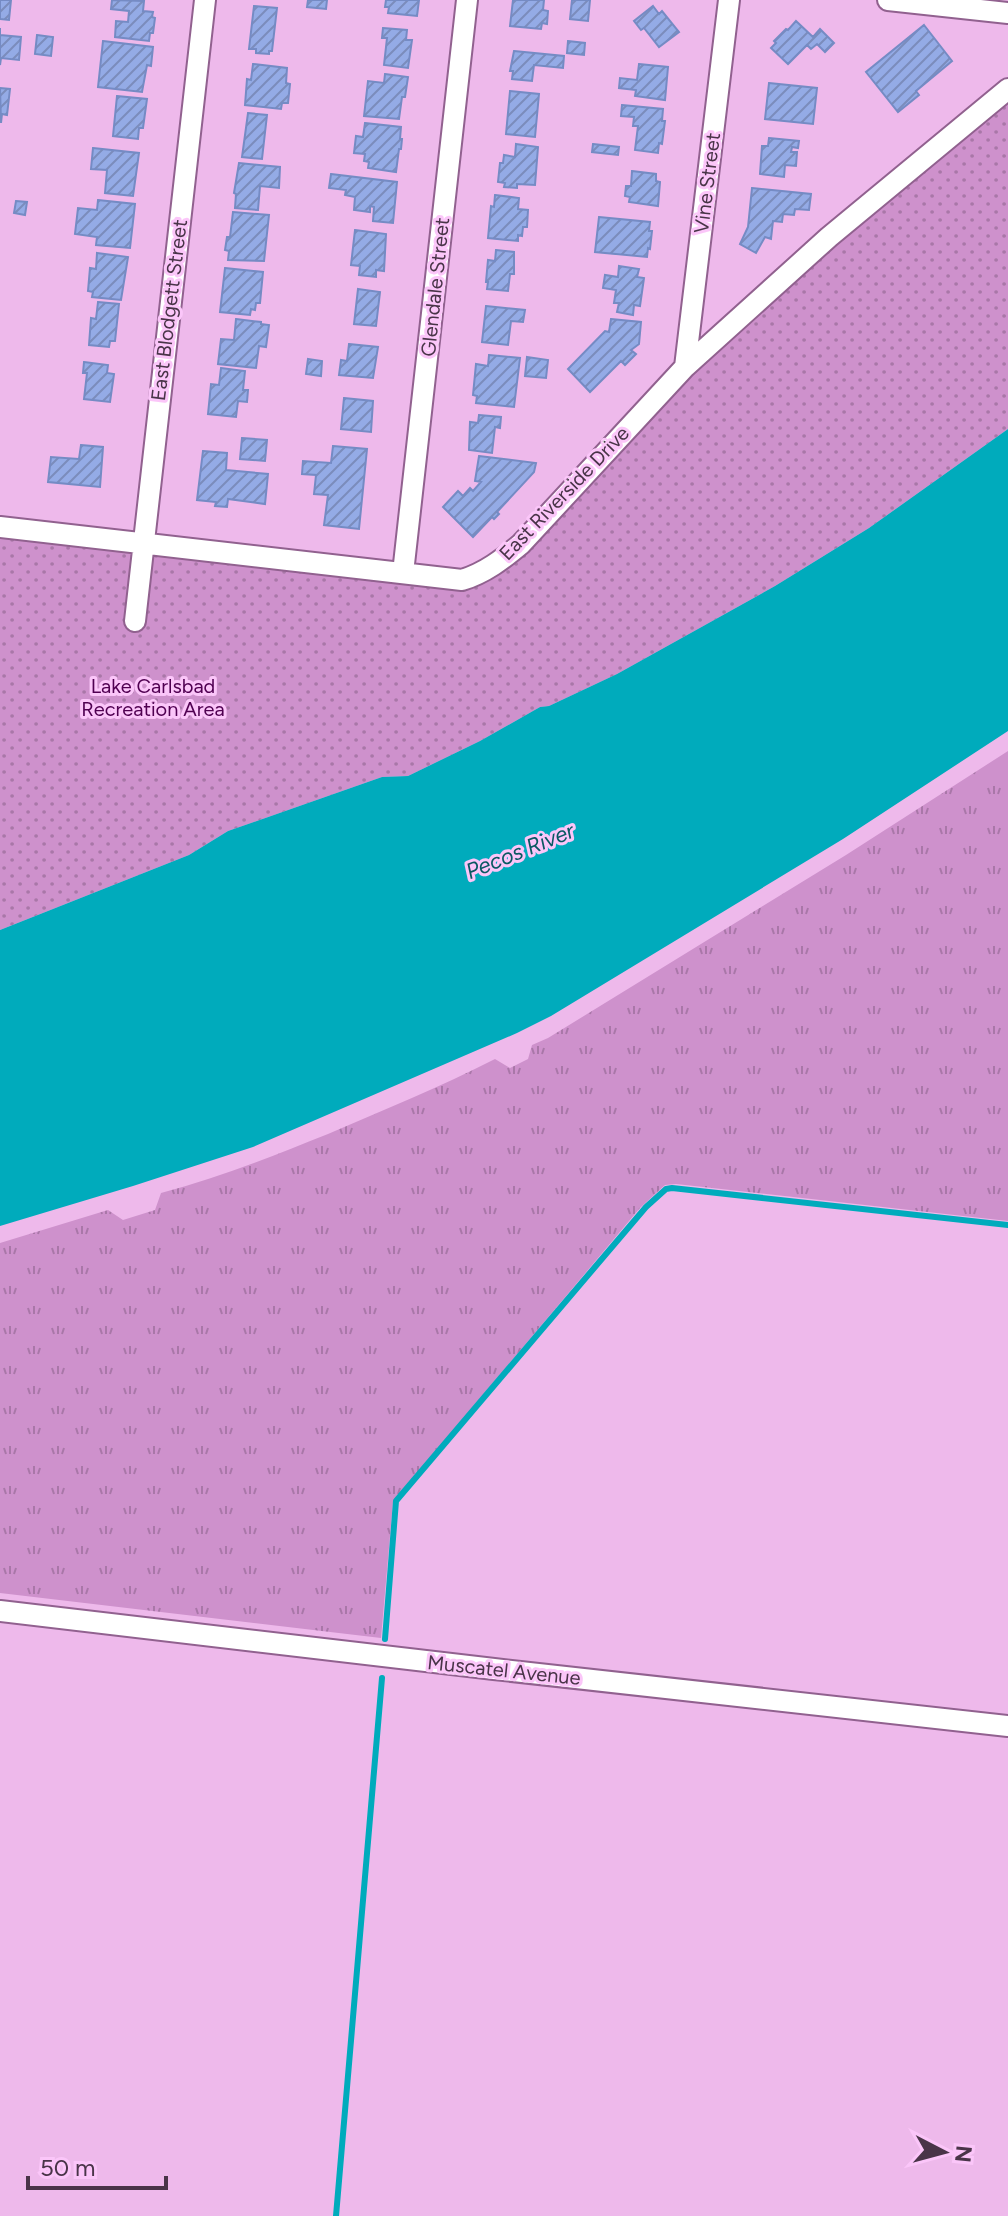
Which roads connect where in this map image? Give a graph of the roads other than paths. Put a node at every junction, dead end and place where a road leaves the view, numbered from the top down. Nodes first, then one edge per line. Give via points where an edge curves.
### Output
1 (205, 0) edge
2 (467, 0) edge
3 (729, 0) edge
4 (888, 0) edge
5 (996, 8) edge
6 (1008, 89) edge
7 (685, 367) junction
8 (0, 527) edge
9 (143, 544) junction
10 (403, 573) junction
11 (135, 621) dead end
12 (0, 1611) edge
13 (1008, 1726) edge

1 - 9 street, East Blodgett Street
2 - 10 street, Glendale Street
3 - 7 street, Vine Street
4 - 5 street
6 - 7 street, East Riverside Drive via 829,237
7 - 10 street, East Riverside Drive via 507,555 462,580
8 - 9 street, East Riverside Drive
9 - 10 street, East Riverside Drive
9 - 11 street, East Blodgett Street
12 - 13 street, Muscatel Avenue

